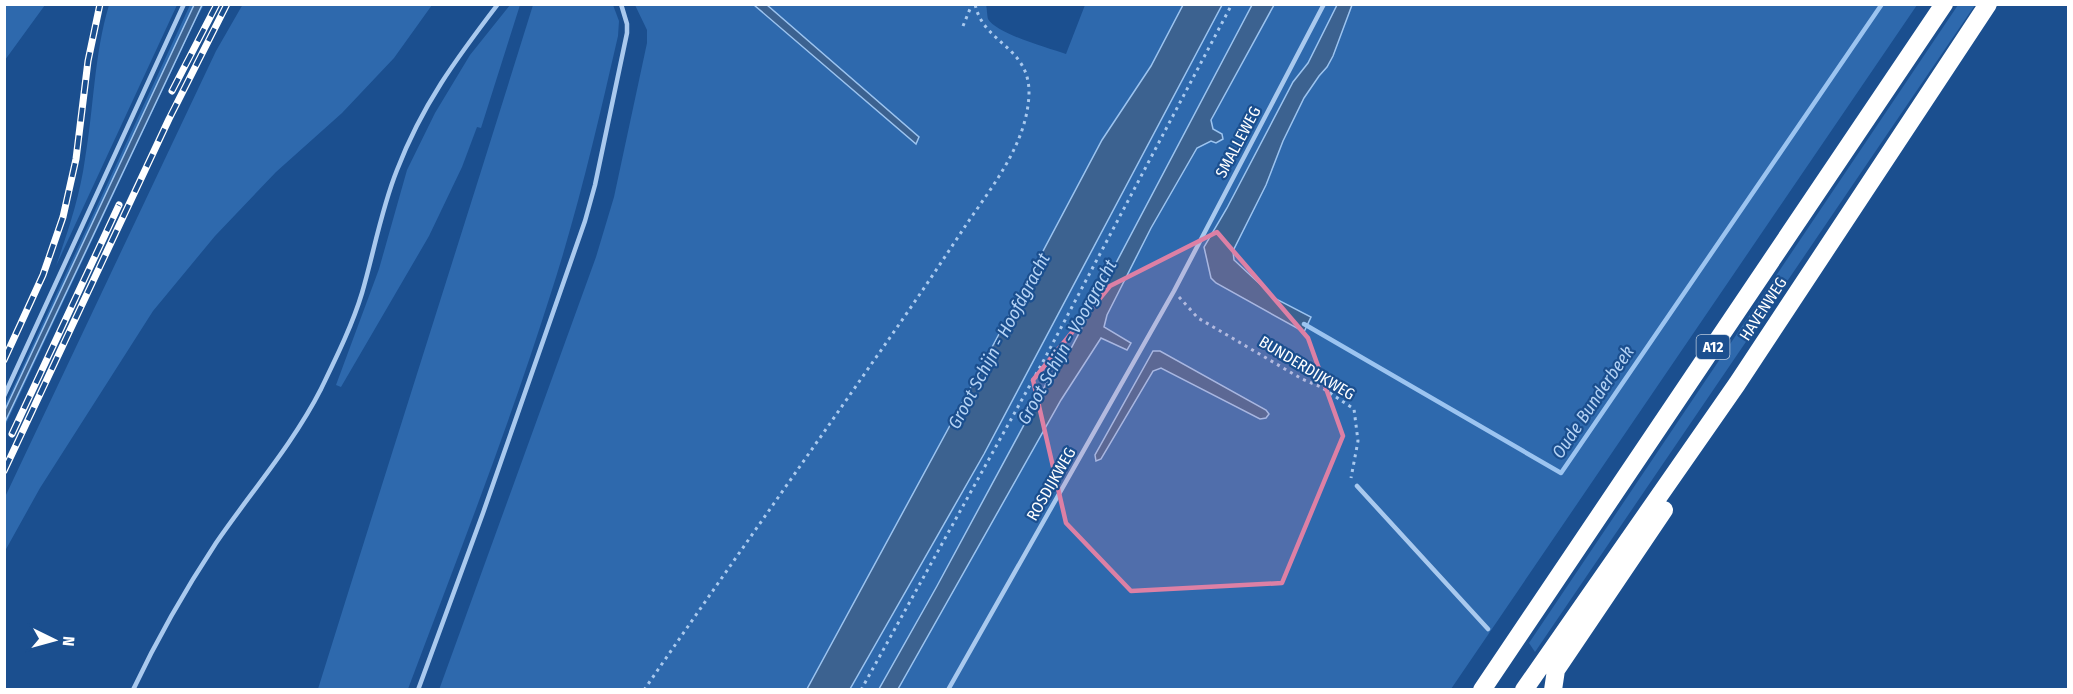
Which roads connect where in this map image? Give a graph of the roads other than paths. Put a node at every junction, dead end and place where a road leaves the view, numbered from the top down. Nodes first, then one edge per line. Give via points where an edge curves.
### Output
1 (184, 4) edge
2 (498, 4) edge
3 (621, 4) edge
4 (1324, 4) edge
5 (1944, 4) edge
6 (1988, 4) edge
7 (1174, 291) joint
8 (1737, 384) junction
9 (4, 396) edge
10 (1357, 486) road end
11 (1488, 629) dead end
12 (133, 690) edge
13 (418, 690) edge
14 (948, 690) edge
15 (1482, 690) edge
16 (1524, 690) edge
17 (1553, 690) edge

1 - 9 lane
2 - 12 lane via 454,60 413,133 391,189 362,296 319,393 195,576
3 - 13 lane via 627,33 585,221
4 - 7 lane, SMALLEWEG
5 - 15 highway, HAVENWEG / A12
6 - 8 highway, HAVENWEG / A12
7 - 14 lane, ROSDIJKWEG
8 - 16 highway, HAVENWEG / A12
8 - 17 highway via 1666,508 1556,670
10 - 11 lane

